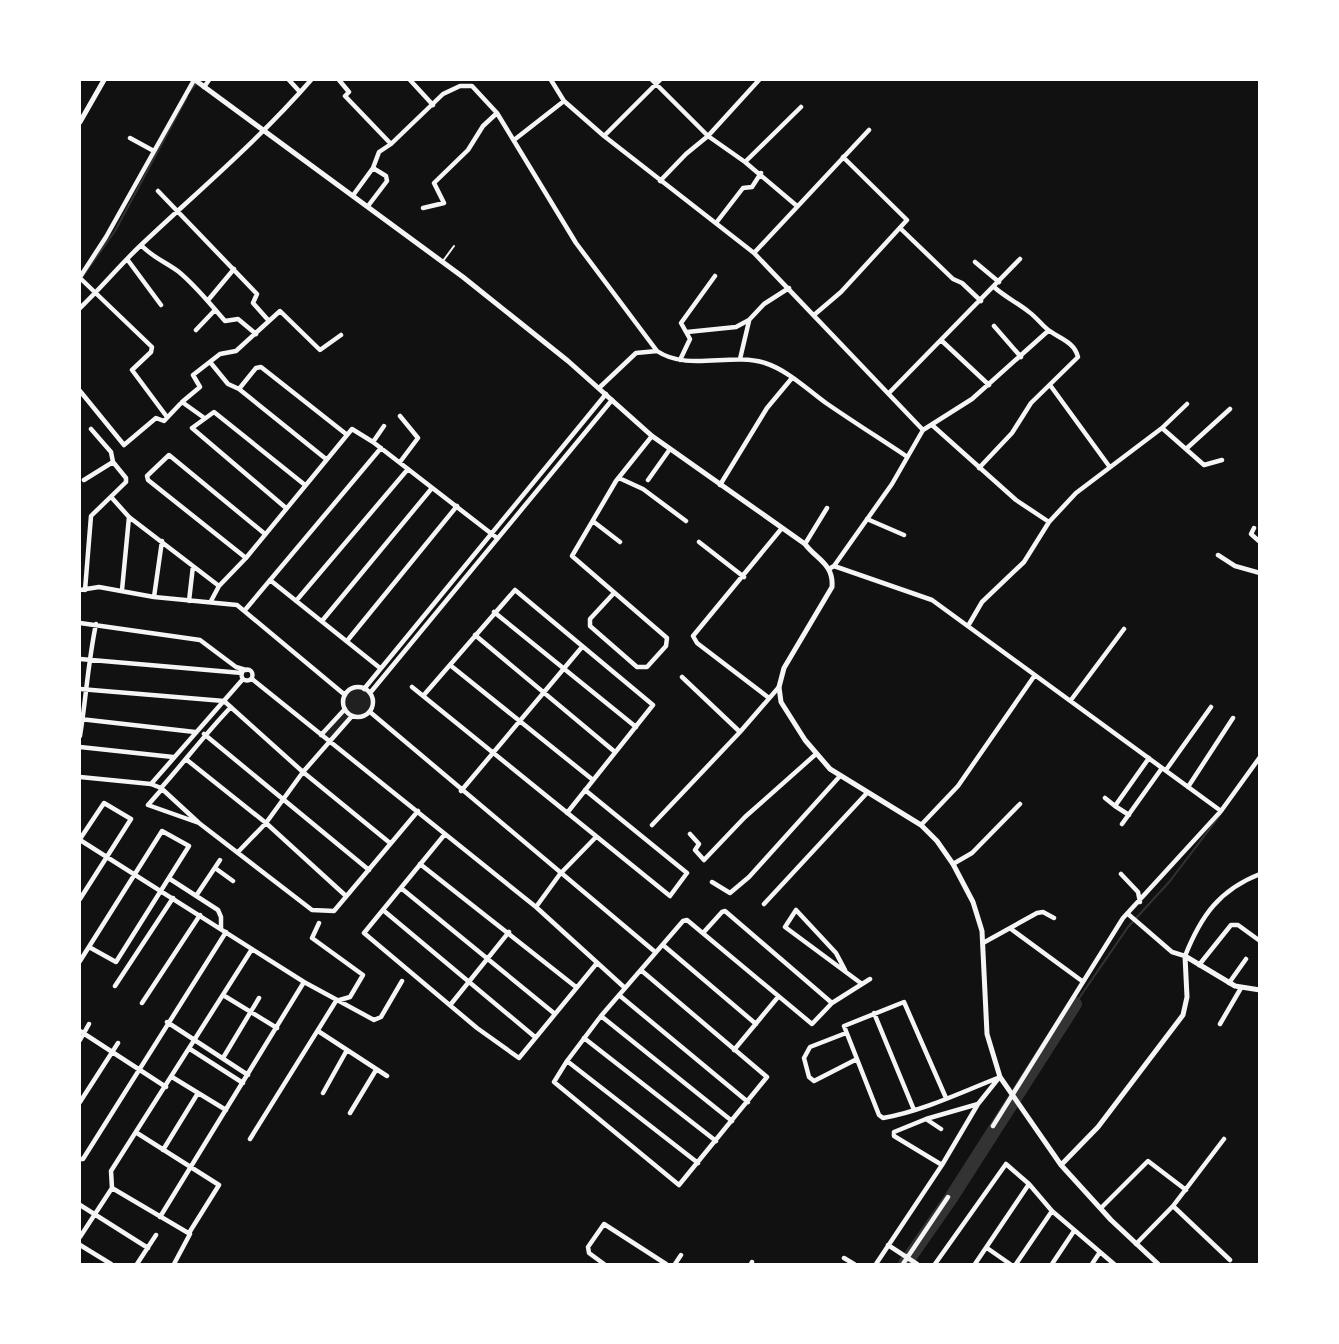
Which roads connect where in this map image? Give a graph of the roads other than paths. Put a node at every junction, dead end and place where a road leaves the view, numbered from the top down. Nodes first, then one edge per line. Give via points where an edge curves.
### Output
1 (104, 80) edge
2 (195, 80) edge
3 (208, 80) edge
4 (289, 80) edge
5 (310, 80) edge
6 (339, 80) edge
7 (410, 80) edge
8 (550, 80) edge
9 (759, 80) edge
10 (656, 81) edge
11 (204, 87) junction
12 (300, 92) junction
13 (564, 101) junction
14 (433, 105) junction
15 (801, 107) dead end
16 (497, 113) junction
17 (80, 122) edge
18 (264, 130) junction
19 (869, 130) dead end
20 (604, 136) junction
21 (708, 136) junction
22 (130, 138) dead end
23 (514, 140) junction
24 (391, 144) junction
25 (152, 150) junction
26 (843, 158) junction
27 (745, 162) junction
28 (373, 168) junction
29 (761, 173) junction
30 (660, 181) junction
31 (158, 191) dead end
32 (354, 194) junction
33 (368, 206) junction
34 (797, 206) junction
35 (423, 208) dead end
36 (178, 213) junction
37 (716, 223) junction
38 (901, 229) junction
39 (141, 245) junction
40 (454, 246) dead end
41 (754, 253) junction
42 (127, 259) junction
43 (1020, 260) dead end
44 (443, 261) junction
45 (975, 262) dead end
46 (234, 269) junction
47 (715, 276) dead end
48 (80, 278) edge
49 (999, 282) junction
50 (85, 283) junction
51 (994, 287) junction
52 (789, 288) junction
53 (80, 289) edge
54 (96, 293) junction
55 (209, 299) junction
56 (981, 300) junction
57 (161, 305) dead end
58 (80, 308) edge
59 (215, 310) junction
60 (814, 315) junction
61 (750, 320) junction
62 (269, 321) junction
63 (994, 326) dead end
64 (196, 330) dead end
65 (1048, 331) junction
66 (687, 332) junction
67 (256, 334) junction
68 (341, 335) dead end
69 (942, 341) junction
70 (657, 351) junction
71 (1021, 357) junction
72 (740, 359) junction
73 (680, 360) junction
74 (210, 362) junction
75 (792, 378) junction
76 (989, 385) junction
77 (1050, 385) junction
78 (599, 388) junction
79 (238, 389) junction
80 (80, 391) edge
81 (889, 393) junction
82 (606, 394) junction
83 (612, 400) junction
84 (182, 402) junction
85 (1187, 404) dead end
86 (1230, 409) dead end
87 (400, 416) dead end
88 (167, 417) junction
89 (203, 417) junction
90 (932, 425) junction
91 (384, 426) dead end
92 (1162, 428) junction
93 (91, 429) dead end
94 (574, 430) junction
95 (923, 430) junction
96 (346, 434) junction
97 (581, 436) junction
98 (652, 436) junction
99 (373, 441) junction
100 (381, 448) junction
101 (670, 449) junction
102 (1186, 449) junction
103 (906, 456) junction
104 (326, 459) junction
105 (1222, 460) dead end
106 (113, 462) junction
107 (400, 462) junction
108 (1109, 466) junction
109 (978, 468) junction
110 (408, 469) junction
111 (619, 478) junction
112 (84, 480) dead end
113 (648, 480) dead end
114 (305, 485) junction
115 (720, 485) junction
116 (432, 488) junction
117 (112, 498) junction
118 (457, 506) junction
119 (286, 508) junction
120 (827, 508) dead end
121 (129, 517) junction
122 (867, 519) junction
123 (686, 521) dead end
124 (594, 522) junction
125 (1049, 522) junction
126 (782, 528) junction
127 (1254, 528) dead end
128 (491, 533) junction
129 (265, 534) junction
130 (904, 535) dead end
131 (497, 538) junction
132 (162, 541) junction
133 (620, 542) dead end
134 (699, 542) dead end
135 (1260, 542) edge
136 (805, 544) junction
137 (1218, 555) dead end
138 (246, 558) junction
139 (193, 566) junction
140 (831, 567) junction
141 (1260, 573) edge
142 (744, 577) junction
143 (270, 580) junction
144 (219, 586) junction
145 (82, 590) edge
146 (122, 590) junction
147 (614, 593) junction
148 (154, 597) junction
149 (189, 601) junction
150 (296, 601) junction
151 (211, 602) junction
152 (431, 606) junction
153 (245, 610) junction
154 (437, 611) junction
155 (494, 612) junction
156 (322, 621) junction
157 (80, 623) edge
158 (96, 624) junction
159 (968, 626) junction
160 (1124, 629) dead end
161 (475, 635) junction
162 (346, 641) junction
163 (582, 647) junction
164 (80, 659) edge
165 (88, 660) junction
166 (450, 665) junction
167 (380, 668) junction
168 (564, 669) junction
169 (244, 674) junction
170 (1035, 675) junction
171 (682, 677) dead end
172 (252, 679) junction
173 (412, 687) dead end
174 (779, 687) junction
175 (364, 688) junction
176 (80, 689) edge
177 (87, 690) junction
178 (370, 693) junction
179 (544, 693) junction
180 (345, 694) junction
181 (423, 696) junction
182 (769, 698) junction
183 (1071, 700) junction
184 (224, 701) junction
185 (1211, 706) dead end
186 (231, 707) junction
187 (345, 709) junction
188 (370, 711) junction
189 (352, 716) junction
190 (1233, 718) dead end
191 (81, 719) edge
192 (520, 723) junction
193 (636, 728) junction
194 (195, 732) junction
195 (740, 732) junction
196 (204, 735) junction
197 (321, 735) junction
198 (80, 736) edge
199 (330, 742) junction
200 (80, 747) edge
201 (615, 752) junction
202 (495, 753) junction
203 (816, 754) junction
204 (173, 757) junction
205 (1260, 757) edge
206 (1149, 758) junction
207 (187, 760) junction
208 (1164, 769) junction
209 (303, 772) junction
210 (840, 776) junction
211 (80, 777) edge
212 (592, 780) junction
213 (151, 784) junction
214 (1188, 787) junction
215 (162, 788) junction
216 (585, 790) junction
217 (461, 791) junction
218 (866, 794) junction
219 (283, 798) junction
220 (1105, 798) dead end
221 (1020, 804) dead end
222 (1115, 806) junction
223 (418, 811) junction
224 (1221, 811) junction
225 (567, 813) junction
226 (1129, 815) junction
227 (266, 822) junction
228 (199, 823) junction
229 (1122, 824) dead end
230 (652, 825) dead end
231 (921, 825) junction
232 (445, 834) junction
233 (690, 834) dead end
234 (596, 837) junction
235 (80, 839) edge
236 (390, 843) junction
237 (238, 852) junction
238 (105, 856) junction
239 (220, 860) dead end
240 (420, 864) junction
241 (953, 864) junction
242 (214, 868) junction
243 (369, 870) junction
244 (1260, 873) edge
245 (134, 874) junction
246 (560, 874) junction
247 (1121, 874) dead end
248 (170, 879) junction
249 (233, 881) dead end
250 (712, 882) dead end
251 (401, 888) junction
252 (160, 892) junction
253 (196, 896) junction
254 (346, 896) junction
255 (173, 898) junction
256 (80, 899) edge
257 (1140, 902) junction
258 (764, 904) dead end
259 (536, 907) junction
260 (383, 910) junction
261 (1128, 914) junction
262 (200, 915) junction
263 (1054, 918) dead end
264 (319, 923) dead end
265 (221, 928) junction
266 (1011, 929) junction
267 (509, 932) junction
268 (226, 933) junction
269 (703, 933) junction
270 (1260, 941) edge
271 (983, 943) junction
272 (663, 945) junction
273 (89, 947) junction
274 (252, 949) junction
275 (654, 951) junction
276 (1185, 956) junction
277 (488, 959) junction
278 (1246, 959) dead end
279 (80, 961) edge
280 (597, 963) junction
281 (1199, 965) junction
282 (846, 970) junction
283 (642, 971) junction
284 (870, 979) dead end
285 (402, 981) dead end
286 (467, 981) junction
287 (1082, 981) junction
288 (304, 982) junction
289 (1229, 983) junction
290 (862, 984) junction
291 (115, 986) dead end
292 (576, 987) junction
293 (625, 988) junction
294 (1241, 988) junction
295 (1260, 990) edge
296 (223, 995) junction
297 (619, 995) junction
298 (778, 997) junction
299 (259, 998) dead end
300 (336, 1001) junction
301 (142, 1003) dead end
302 (832, 1003) junction
303 (451, 1004) junction
304 (251, 1012) junction
305 (874, 1013) junction
306 (555, 1014) junction
307 (601, 1017) junction
308 (168, 1022) junction
309 (89, 1024) dead end
310 (756, 1024) junction
311 (1220, 1024) dead end
312 (277, 1028) junction
313 (318, 1031) junction
314 (81, 1033) edge
315 (846, 1034) junction
316 (535, 1037) junction
317 (584, 1038) junction
318 (80, 1040) edge
319 (195, 1040) junction
320 (118, 1043) dead end
321 (190, 1049) junction
322 (347, 1050) junction
323 (734, 1050) junction
324 (111, 1051) junction
325 (223, 1058) junction
326 (857, 1059) junction
327 (567, 1060) junction
328 (138, 1069) junction
329 (376, 1070) junction
330 (248, 1075) junction
331 (387, 1076) dead end
332 (172, 1077) junction
333 (1000, 1077) junction
334 (243, 1083) junction
335 (166, 1087) junction
336 (198, 1093) junction
337 (323, 1093) dead end
338 (1011, 1096) junction
339 (945, 1098) junction
340 (80, 1102) edge
341 (748, 1102) junction
342 (978, 1104) junction
343 (226, 1110) junction
344 (914, 1110) junction
345 (350, 1113) dead end
346 (926, 1119) junction
347 (732, 1121) junction
348 (993, 1126) dead end
349 (941, 1129) dead end
350 (137, 1133) junction
351 (250, 1139) dead end
352 (1224, 1139) dead end
353 (716, 1141) junction
354 (163, 1150) junction
355 (80, 1159) edge
356 (698, 1163) junction
357 (942, 1165) junction
358 (1061, 1165) junction
359 (191, 1167) junction
360 (1029, 1184) junction
361 (112, 1188) junction
362 (1186, 1190) junction
363 (948, 1197) dead end
364 (80, 1205) edge
365 (1173, 1206) junction
366 (1101, 1208) junction
367 (1052, 1211) junction
368 (94, 1214) junction
369 (160, 1217) junction
370 (1074, 1231) junction
371 (189, 1233) junction
372 (156, 1235) dead end
373 (80, 1237) edge
374 (1136, 1244) junction
375 (80, 1245) edge
376 (888, 1245) junction
377 (148, 1248) junction
378 (987, 1248) junction
379 (1100, 1252) junction
380 (681, 1255) dead end
381 (844, 1258) dead end
382 (907, 1258) junction
383 (1230, 1260) dead end
384 (1154, 1263) edge
385 (111, 1264) edge
386 (137, 1264) edge
387 (174, 1264) edge
388 (604, 1264) edge
389 (666, 1264) edge
390 (675, 1264) edge
391 (855, 1264) edge
392 (876, 1264) edge
393 (903, 1264) edge
394 (914, 1264) edge
395 (935, 1264) edge
396 (975, 1264) edge
397 (1010, 1264) edge
398 (1016, 1264) edge
399 (1052, 1264) edge
400 (1092, 1264) edge
401 (1113, 1264) edge

1 - 17 street
2 - 11 street
2 - 25 street
3 - 11 street
4 - 12 street
5 - 12 street
6 - 24 street via 349,92 345,96
7 - 14 street
8 - 13 street
9 - 21 street
10 - 20 street
10 - 21 street
11 - 18 street
12 - 18 street
13 - 20 street
13 - 23 street
14 - 16 street via 443,94 466,85 478,90
14 - 24 street
15 - 27 street
16 - 23 street
16 - 35 street via 468,150 434,183 444,203
18 - 32 street
18 - 36 street
19 - 26 street
20 - 30 street
21 - 27 street
21 - 30 street
22 - 25 street
23 - 70 street via 576,243
24 - 28 street via 379,152
25 - 48 street
26 - 34 street
26 - 38 street via 907,218
27 - 29 street
28 - 32 street
28 - 33 street via 387,181
29 - 34 street
29 - 37 street via 753,186 743,188
30 - 37 street
31 - 36 street
32 - 33 street
33 - 44 street
34 - 41 street
36 - 39 street
36 - 46 street
37 - 41 street
38 - 56 street
38 - 60 street
39 - 42 street
39 - 55 street
40 - 44 lane
41 - 52 street
42 - 54 street
42 - 57 street
43 - 49 street
44 - 78 street
45 - 49 street
46 - 55 street
46 - 62 street via 258,296 253,303
47 - 66 street via 682,320
48 - 50 street
49 - 51 street
50 - 53 street
50 - 54 street
51 - 56 street
51 - 65 street
52 - 60 street
52 - 61 street via 764,304
54 - 58 street
54 - 88 street via 152,347 132,370
55 - 59 street
56 - 69 street
59 - 64 street
59 - 67 street via 225,321 238,319
60 - 81 street
61 - 66 street via 730,328
61 - 72 street
62 - 67 street
62 - 68 street via 280,311 320,350
63 - 71 street
65 - 71 street
65 - 77 street via 1061,336 1078,357
66 - 73 street via 690,339
67 - 74 street via 236,351 220,354
69 - 76 street
69 - 81 street
70 - 73 street
70 - 78 street via 636,353
71 - 76 street
72 - 73 street
72 - 75 street via 765,363
74 - 79 street via 228,384
74 - 84 street via 193,375 200,387
75 - 103 street
75 - 115 street via 767,408
76 - 90 street
77 - 108 street
77 - 109 street
78 - 82 street
79 - 96 street via 261,367
79 - 104 street
80 - 88 street via 124,445 156,418 163,421
81 - 95 street
82 - 83 street
82 - 94 street
83 - 97 street
83 - 98 street
84 - 88 street
84 - 89 street
85 - 92 street
86 - 102 street
87 - 107 street via 418,438
89 - 114 street via 214,412
89 - 119 street via 192,431
90 - 95 street
90 - 109 street
91 - 99 street
92 - 102 street
92 - 108 street
93 - 106 street via 111,452
94 - 97 street
94 - 128 street
95 - 103 street
96 - 99 street via 353,429
96 - 104 street
97 - 131 street
98 - 101 street
98 - 111 street
99 - 100 street
100 - 107 street
100 - 143 street
101 - 113 street
101 - 115 street
102 - 105 street via 1204,465
103 - 122 street
104 - 114 street
106 - 112 street
106 - 117 street via 126,480
107 - 110 street
108 - 125 street
109 - 125 street
110 - 116 street
110 - 150 street
111 - 123 street via 643,489
111 - 124 street
114 - 119 street
115 - 126 street
116 - 118 street
116 - 156 street
117 - 121 street
117 - 145 street via 92,516
118 - 128 street
118 - 162 street
119 - 129 street
120 - 136 street
121 - 132 street
121 - 146 street
122 - 130 street
122 - 140 street
124 - 133 street
124 - 147 street via 572,553 573,558
125 - 159 street via 1024,562 982,602
126 - 136 street
126 - 142 street
127 - 135 street via 1251,534
128 - 131 street
128 - 152 street
129 - 138 street
129 - 138 street via 169,455 147,476
131 - 154 street
132 - 139 street
132 - 148 street
134 - 142 street
136 - 140 street
137 - 141 street via 1235,566
138 - 144 street
139 - 144 street
139 - 149 street
140 - 159 street via 932,600
140 - 174 street via 830,592 790,654
142 - 182 street via 694,634 697,643
143 - 150 street
143 - 153 street
144 - 151 street
145 - 146 street
146 - 148 street
147 - 147 street via 667,638 666,646 647,667 637,667 590,626 590,619
148 - 149 street
149 - 151 street
150 - 156 street
151 - 153 street
152 - 154 street
152 - 167 street
153 - 180 street
154 - 178 street
155 - 161 street
155 - 163 street via 514,590
155 - 168 street
156 - 162 street
157 - 158 street
158 - 165 street
158 - 169 street via 200,640
159 - 170 street
160 - 183 street
161 - 166 street
161 - 179 street
162 - 167 street
163 - 168 street
163 - 193 street via 652,704
164 - 165 street
165 - 169 street
165 - 177 street
166 - 181 street
166 - 192 street
167 - 175 street
168 - 179 street
168 - 193 street
169 - 172 street via 246,681
169 - 172 street via 252,673
169 - 184 street
170 - 183 street
170 - 231 street via 958,786
171 - 195 street
172 - 197 street
173 - 181 street
174 - 182 street
174 - 203 street via 781,702
175 - 178 street
175 - 180 street via 352,688
176 - 177 street
177 - 184 street
177 - 191 street
178 - 188 street
179 - 192 street
179 - 201 street
180 - 187 street
181 - 202 street
182 - 195 street
183 - 206 street
184 - 186 street
184 - 194 street
185 - 208 street
186 - 196 street
186 - 209 street
187 - 189 street
187 - 197 street
188 - 189 street via 362,717
188 - 217 street
189 - 199 street
190 - 214 street
191 - 194 street
191 - 198 street
192 - 202 street
192 - 212 street
193 - 201 street
194 - 204 street
195 - 230 street
196 - 207 street
196 - 219 street
197 - 199 street
199 - 209 street
199 - 223 street
200 - 204 street
201 - 212 street
202 - 217 street
202 - 225 street
203 - 210 street
203 - 233 street via 745,817 704,860 695,850 699,844
204 - 213 street
205 - 224 street
206 - 208 street
206 - 222 street
207 - 215 street
207 - 227 street
208 - 214 street
208 - 226 street
209 - 219 street
209 - 236 street
210 - 218 street
210 - 250 street via 730,893
211 - 213 street
212 - 216 street
213 - 215 street
214 - 224 street
215 - 228 street
215 - 228 street via 148,805
216 - 225 street
216 - 234 street via 688,874 670,896
217 - 246 street
218 - 231 street
218 - 258 street
219 - 227 street
219 - 243 street
220 - 222 street
221 - 241 street via 972,853
222 - 226 street
223 - 232 street
223 - 236 street
224 - 257 street
225 - 234 street
226 - 229 street
227 - 237 street
227 - 254 street
228 - 237 street
231 - 241 street
232 - 240 street
232 - 259 street
234 - 246 street
235 - 238 street
235 - 238 street via 104,803 130,819
236 - 243 street
237 - 254 street via 312,909 334,911
238 - 245 street
238 - 256 street
239 - 242 street
240 - 251 street
240 - 267 street
241 - 271 street via 973,902
242 - 249 street
242 - 253 street
243 - 254 street
244 - 276 street via 1237,884 1214,903
245 - 248 street via 163,831 189,847
245 - 252 street
245 - 273 street
246 - 259 street
246 - 275 street
247 - 257 street via 1138,892
248 - 252 street
248 - 253 street
251 - 260 street
251 - 277 street
252 - 255 street
252 - 273 street via 116,962
253 - 265 street via 218,910
255 - 262 street
255 - 291 street
257 - 261 street
259 - 280 street
260 - 286 street
260 - 303 street via 364,933
261 - 276 street via 1172,952
261 - 287 street
262 - 265 street
262 - 301 street
263 - 266 street via 1040,913
264 - 300 street via 312,938 363,975 350,997
265 - 268 street
266 - 271 street
266 - 287 street
267 - 277 street
267 - 292 street
268 - 274 street
268 - 308 street
269 - 272 street via 685,920
269 - 298 street
269 - 302 street via 726,912
270 - 281 street via 1238,925 1231,925
271 - 333 street via 987,1034
272 - 275 street
272 - 310 street
273 - 279 street
274 - 288 street
274 - 296 street
275 - 283 street
276 - 281 street
276 - 358 street via 1183,1016 1098,1127
277 - 286 street
277 - 306 street
278 - 289 street
280 - 292 street
280 - 293 street
281 - 289 street
282 - 282 street via 836,954 796,910 785,927
282 - 290 street
283 - 293 street
283 - 323 street
284 - 290 street
285 - 300 street via 378,1020
286 - 303 street
286 - 316 street
287 - 338 street
288 - 300 street
288 - 312 street
289 - 294 street
290 - 302 street
292 - 306 street
293 - 297 street
294 - 295 street
294 - 311 street
296 - 304 street
296 - 319 street
297 - 307 street
297 - 341 street
298 - 302 street via 812,1024
298 - 310 street
299 - 304 street
300 - 313 street
303 - 316 street via 519,1058
304 - 312 street
304 - 325 street
305 - 315 street via 845,1026
305 - 339 street via 901,1002 906,1004
305 - 344 street
306 - 316 street
307 - 317 street
307 - 347 street
308 - 319 street
308 - 328 street
309 - 314 street
310 - 323 street
312 - 330 street
313 - 322 street
313 - 351 street
314 - 318 street
314 - 324 street
315 - 326 street
315 - 326 street via 810,1047 804,1059 809,1077 814,1081
317 - 327 street
317 - 353 street
319 - 321 street
319 - 325 street
320 - 324 street
321 - 332 street
321 - 334 street
322 - 329 street
322 - 337 street
323 - 341 street via 767,1077
324 - 328 street
324 - 340 street
325 - 330 street
326 - 344 street via 881,1117
327 - 356 street
327 - 356 street via 554,1082 676,1184
328 - 335 street
328 - 355 street
329 - 331 street
329 - 345 street
330 - 334 street
332 - 335 street
332 - 336 street
333 - 338 street
333 - 339 street
333 - 342 street
334 - 343 street
335 - 350 street
336 - 343 street
336 - 354 street
338 - 348 street
338 - 358 street
339 - 344 street
341 - 347 street
342 - 346 street
342 - 357 street
343 - 359 street
346 - 349 street
346 - 357 street via 896,1130 893,1135
347 - 353 street
350 - 354 street
350 - 361 street via 111,1171
352 - 362 street
353 - 356 street
354 - 359 street
357 - 376 street
358 - 366 street
359 - 369 street
359 - 371 street via 219,1185
360 - 367 street
360 - 378 street
360 - 395 street via 1010,1165 1002,1165
361 - 368 street
361 - 369 street
362 - 365 street
362 - 366 street via 1148,1161
363 - 382 street
364 - 368 street
365 - 374 street
365 - 383 street
366 - 374 street
367 - 370 street
367 - 398 street
368 - 373 street
368 - 377 street
369 - 371 street
370 - 379 street
370 - 399 street
371 - 387 street via 191,1237
372 - 377 street
374 - 384 street
375 - 385 street
376 - 382 street
376 - 392 street
377 - 386 street
378 - 396 street
378 - 397 street
379 - 400 street
379 - 401 street
380 - 390 street
381 - 391 street
382 - 393 street
382 - 394 street
388 - 389 street via 589,1253 588,1247 604,1224

